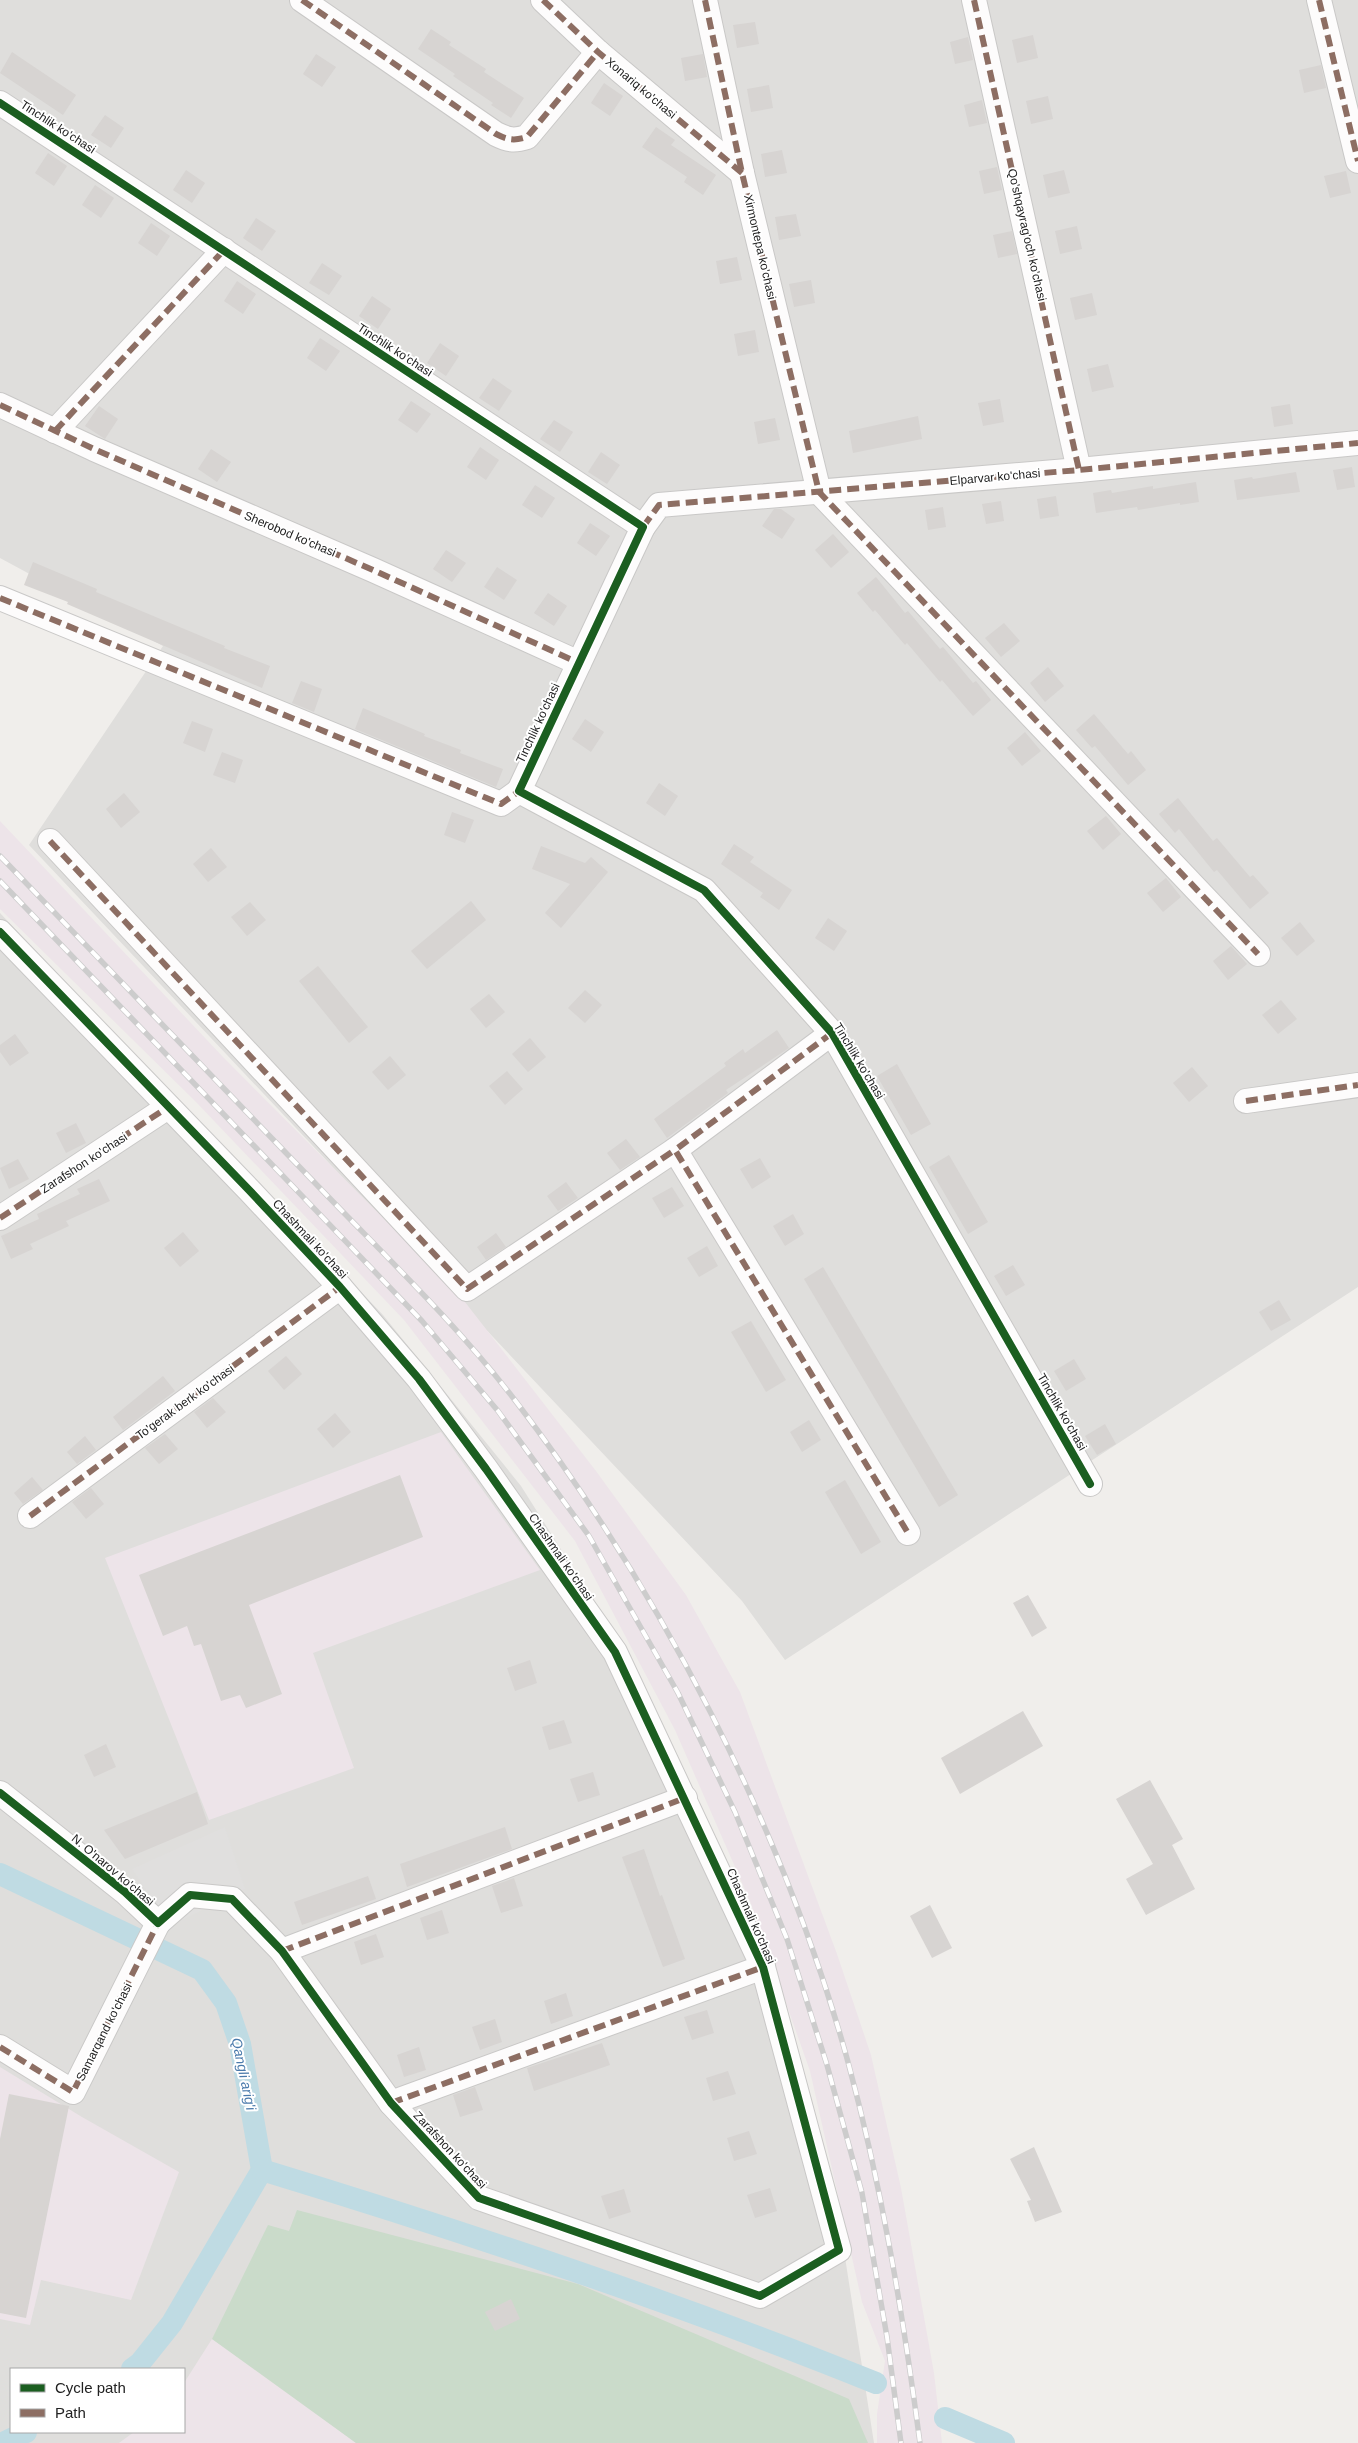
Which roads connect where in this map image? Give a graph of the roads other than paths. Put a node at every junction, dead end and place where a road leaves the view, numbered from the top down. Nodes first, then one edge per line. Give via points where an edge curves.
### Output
1 (302, 0) edge
2 (543, 0) edge
3 (704, 0) edge
4 (974, 0) edge
5 (1319, 0) edge
6 (598, 52) junction
7 (0, 102) edge
8 (1358, 162) edge
9 (742, 173) junction
10 (224, 250) junction
11 (0, 405) edge
12 (55, 431) junction
13 (1358, 443) edge
14 (1079, 470) junction
15 (818, 492) junction
16 (643, 528) junction
17 (0, 598) edge
18 (579, 663) junction
19 (519, 791) junction
20 (50, 841) dead end
21 (0, 932) edge
22 (1258, 954) dead end
23 (832, 1033) junction
24 (1358, 1085) edge
25 (1246, 1101) dead end
26 (168, 1107) junction
27 (675, 1150) junction
28 (0, 1218) edge
29 (340, 1287) junction
30 (1090, 1484) dead end
31 (30, 1516) dead end
32 (908, 1533) dead end
33 (0, 1793) edge
34 (685, 1798) junction
35 (158, 1923) junction
36 (282, 1951) junction
37 (763, 1967) junction
38 (0, 2047) edge
39 (392, 2103) junction
40 (760, 2296) joint

1 - 6 street via 507,140 527,137
2 - 6 street, Xonariq ko'chasi
3 - 9 street, Xirmontepa ko'chasi
4 - 14 street, Qo'shqayrag'och ko'chasi
5 - 8 street
6 - 9 street, Xonariq ko'chasi
7 - 10 street, Tinchlik ko'chasi
9 - 15 street, Xirmontepa ko'chasi
10 - 12 street
10 - 16 street, Tinchlik ko'chasi
11 - 12 street, Sherobod ko'chasi
12 - 18 street, Sherobod ko'chasi
13 - 14 street, Elparvar ko'chasi
14 - 15 street, Elparvar ko'chasi
15 - 16 street, Elparvar ko'chasi via 659,505
15 - 22 street
16 - 18 street, Tinchlik ko'chasi
17 - 19 street via 501,804
18 - 19 street, Tinchlik ko'chasi
19 - 23 street, Tinchlik ko'chasi via 704,890
20 - 27 street via 467,1289
21 - 26 street, Chashmali ko'chasi
23 - 27 street
23 - 30 street, Tinchlik ko'chasi
24 - 25 street
26 - 28 street, Zarafshon ko'chasi
26 - 29 street, Chashmali ko'chasi
27 - 32 street
29 - 31 street, To'gerak berk ko'chasi
29 - 34 street, Chashmali ko'chasi via 419,1379 615,1652
33 - 35 street, N. O'narov ko'chasi via 125,1892
34 - 36 street
34 - 37 street, Chashmali ko'chasi
35 - 36 street, N. O'narov ko'chasi via 190,1895 232,1899
35 - 38 street, Samarqand ko'chasi via 73,2092
36 - 39 street, Zarafshon ko'chasi
37 - 39 street, Zarafshon ko'chasi
37 - 40 street, Chashmali ko'chasi via 839,2250
39 - 40 street, Zarafshon ko'chasi via 479,2198

